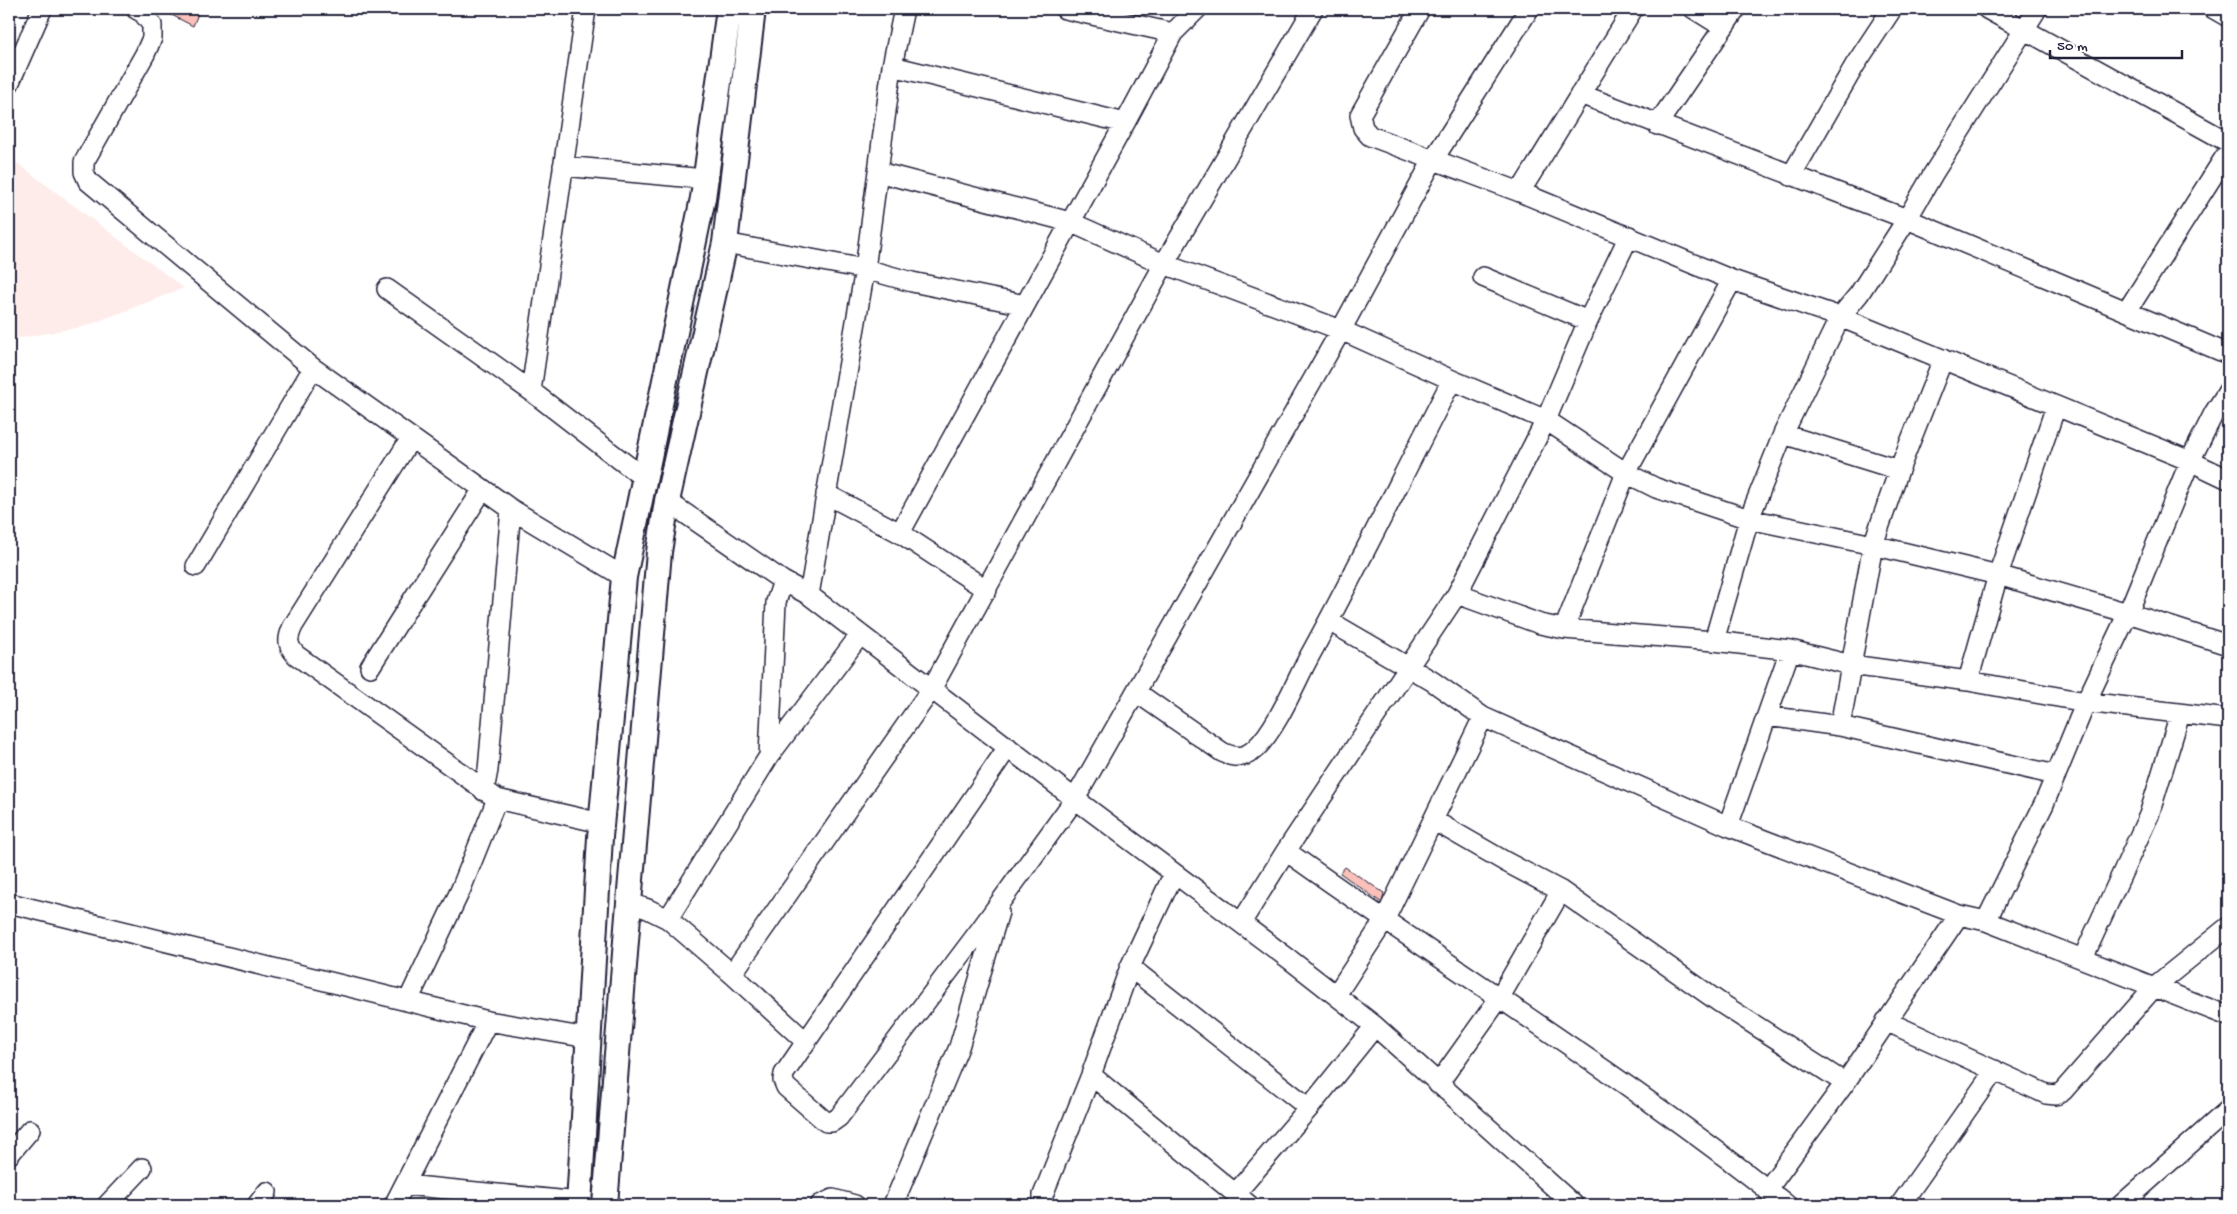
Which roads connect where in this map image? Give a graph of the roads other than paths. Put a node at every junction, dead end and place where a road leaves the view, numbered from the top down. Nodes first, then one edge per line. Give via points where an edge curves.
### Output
1 (42, 9) edge
2 (136, 9) edge
3 (586, 9) edge
4 (729, 9) edge
5 (753, 9) edge
6 (904, 9) edge
7 (1065, 9) edge
8 (1197, 9) edge
9 (1313, 9) edge
10 (1420, 9) edge
11 (1529, 9) edge
12 (1633, 9) edge
13 (1694, 9) edge
14 (1736, 9) edge
15 (1892, 9) edge
16 (1987, 9) edge
17 (2037, 9) edge
18 (2214, 9) edge
19 (2228, 17) edge
20 (1723, 28) junction
21 (2023, 28) junction
22 (1173, 33) junction
23 (892, 66) junction
24 (9, 84) edge
25 (1580, 94) junction
26 (1125, 123) junction
27 (1657, 125) junction
28 (2228, 142) edge
29 (2228, 152) edge
30 (1433, 160) junction
31 (563, 166) junction
32 (878, 172) junction
33 (1791, 176) junction
34 (705, 179) junction
35 (1520, 192) junction
36 (1907, 219) junction
37 (1070, 222) junction
38 (1629, 236) junction
39 (725, 244) junction
40 (1164, 264) junction
41 (865, 269) junction
42 (1483, 277) dead end
43 (1732, 280) junction
44 (387, 289) dead end
45 (1025, 305) junction
46 (2127, 311) junction
47 (1840, 316) junction
48 (1588, 321) junction
49 (1341, 330) junction
50 (2228, 354) edge
51 (1943, 360) junction
52 (313, 368) junction
53 (1452, 380) junction
54 (531, 390) junction
55 (2228, 391) edge
56 (2056, 406) junction
57 (1546, 420) junction
58 (1783, 434) junction
59 (412, 438) junction
60 (2190, 461) junction
61 (1899, 470) junction
62 (1626, 473) junction
63 (645, 479) junction
64 (2228, 479) edge
65 (483, 489) junction
66 (826, 494) junction
67 (667, 502) junction
68 (511, 509) junction
69 (1749, 520) junction
70 (900, 533) junction
71 (1873, 544) junction
72 (196, 566) dead end
73 (1998, 575) junction
74 (624, 578) junction
75 (783, 581) junction
76 (987, 590) junction
77 (1457, 594) junction
78 (809, 595) junction
79 (2128, 613) junction
80 (1329, 621) junction
81 (1564, 629) junction
82 (860, 635) junction
83 (1714, 641) junction
84 (2228, 645) edge
85 (1790, 650) junction
86 (1851, 665) junction
87 (370, 667) dead end
88 (1408, 669) junction
89 (1968, 681) junction
90 (932, 688) junction
91 (1136, 692) junction
92 (2086, 702) junction
93 (2180, 714) junction
94 (1767, 716) junction
95 (1483, 717) junction
96 (2228, 720) edge
97 (1840, 726) junction
98 (1008, 747) junction
99 (769, 756) junction
100 (2056, 775) junction
101 (490, 795) junction
102 (1075, 799) junction
103 (1433, 820) junction
104 (601, 823) junction
105 (1728, 826) junction
106 (1286, 851) junction
107 (1174, 873) junction
108 (1561, 891) junction
109 (1002, 899) junction
110 (9, 903) edge
111 (628, 903) junction
112 (1959, 915) junction
113 (668, 919) junction
114 (1384, 921) junction
115 (1986, 922) junction
116 (1241, 923) junction
117 (2228, 926) edge
118 (2082, 958) junction
119 (1130, 967) junction
120 (732, 974) junction
121 (2155, 986) junction
122 (1336, 995) junction
123 (1500, 997) junction
124 (408, 1002) junction
125 (2228, 1016) edge
126 (488, 1021) junction
127 (1886, 1022) junction
128 (1376, 1026) junction
129 (588, 1038) junction
130 (805, 1041) junction
131 (1995, 1070) junction
132 (1091, 1076) junction
133 (1845, 1083) junction
134 (1438, 1084) junction
135 (1309, 1108) junction
136 (2228, 1110) edge
137 (30, 1130) dead end
138 (9, 1155) edge
139 (142, 1168) dead end
140 (405, 1185) junction
141 (1767, 1190) junction
142 (1242, 1199) edge
143 (509, 1200) edge
144 (580, 1204) edge
145 (107, 1205) edge
146 (394, 1205) edge
147 (605, 1205) edge
148 (820, 1205) edge
149 (855, 1205) edge
150 (893, 1205) edge
151 (1043, 1205) edge
152 (1574, 1205) edge
153 (1786, 1205) edge
154 (1900, 1205) edge
155 (2122, 1205) edge

1 - 24 street
2 - 52 street via 152,25 152,38 84,162 88,181
3 - 31 street
4 - 34 main road
5 - 39 main road
6 - 23 street
7 - 22 street
8 - 22 street
9 - 40 street
10 - 30 street via 1360,115 1363,128 1370,136
11 - 30 street
12 - 25 street
13 - 20 street
14 - 20 street
15 - 33 street via 1855,64
16 - 21 street
17 - 21 street
18 - 19 street
20 - 27 street
21 - 28 street
21 - 36 street
22 - 26 street
23 - 26 street
23 - 32 street
25 - 27 street
25 - 35 street
26 - 37 street
27 - 33 street
29 - 46 street
30 - 35 street
30 - 49 street
31 - 34 street
31 - 54 street
32 - 37 street
32 - 41 street
33 - 36 street
34 - 63 main road
35 - 38 street
36 - 46 street
36 - 47 street via 1859,294
37 - 40 street
37 - 45 street
38 - 43 street
38 - 48 street
39 - 41 street
39 - 67 main road
40 - 49 street
40 - 76 street
41 - 45 street
41 - 66 street
42 - 48 street
43 - 47 street
43 - 62 street
44 - 54 street
45 - 70 street
46 - 50 street
47 - 51 street
47 - 58 street
48 - 57 street
49 - 53 street
49 - 91 street
51 - 56 street
51 - 61 street
52 - 59 street
52 - 72 street
53 - 57 street
53 - 80 street
54 - 63 street
55 - 60 street
56 - 60 street
56 - 73 street
57 - 62 street
57 - 77 street
58 - 61 street
58 - 69 street
59 - 65 street
59 - 101 street via 292,626 289,647
60 - 64 street
60 - 79 street
61 - 71 street
62 - 69 street via 1656,488
62 - 81 street
63 - 74 main road
65 - 68 street
65 - 87 street
66 - 70 street
66 - 78 street
67 - 75 street
67 - 111 main road via 659,552
68 - 74 street
68 - 101 street via 488,770
69 - 71 street
69 - 83 street
70 - 76 street
71 - 73 street
71 - 86 street
73 - 79 street
73 - 89 street
74 - 104 main road
75 - 78 street
75 - 99 street via 776,602
76 - 90 street
77 - 81 street via 1540,624
77 - 88 street
78 - 82 street
79 - 84 street
79 - 92 street
80 - 88 street
80 - 91 street via 1273,725 1255,749 1242,757 1222,752
81 - 83 street
82 - 90 street
82 - 99 street
83 - 85 street
85 - 86 street
85 - 94 street
86 - 89 street
86 - 97 street
88 - 95 street via 1432,681
88 - 106 street
89 - 92 street
90 - 98 street
90 - 120 street
91 - 102 street
92 - 93 street
92 - 100 street
93 - 96 street
93 - 118 street via 2149,815
94 - 97 street
94 - 105 street
95 - 103 street
95 - 105 street
97 - 100 street
98 - 102 street
98 - 130 street
99 - 113 street
100 - 115 street
101 - 104 street
101 - 124 street via 461,889
102 - 107 street
102 - 109 street
103 - 108 street
103 - 114 street
104 - 129 main road
105 - 112 street
106 - 114 street
106 - 116 street
107 - 116 street
107 - 119 street
108 - 123 street
108 - 133 street via 1719,1002
109 - 130 street via 832,1122 818,1116 786,1088 783,1080
109 - 150 street via 959,1047
110 - 124 street
111 - 113 street
111 - 147 main road
112 - 115 street
112 - 127 street
113 - 120 street
114 - 122 street
114 - 123 street
115 - 118 street
116 - 122 street
117 - 121 street
118 - 121 street
119 - 132 street
119 - 135 street
120 - 130 street
121 - 125 street
121 - 131 street via 2064,1091 2056,1095 2046,1094
122 - 128 street
123 - 134 street
123 - 141 street
124 - 126 street
126 - 129 street
126 - 140 street
127 - 131 street
127 - 133 street
128 - 134 street
128 - 135 street
129 - 144 main road
131 - 154 street
132 - 142 street
132 - 151 street via 1043,1195
133 - 141 street
134 - 152 street
135 - 142 street
136 - 155 street
137 - 138 street
139 - 145 street
140 - 143 street
140 - 146 street
141 - 153 street
143 - 144 street
148 - 149 street via 833,1199

